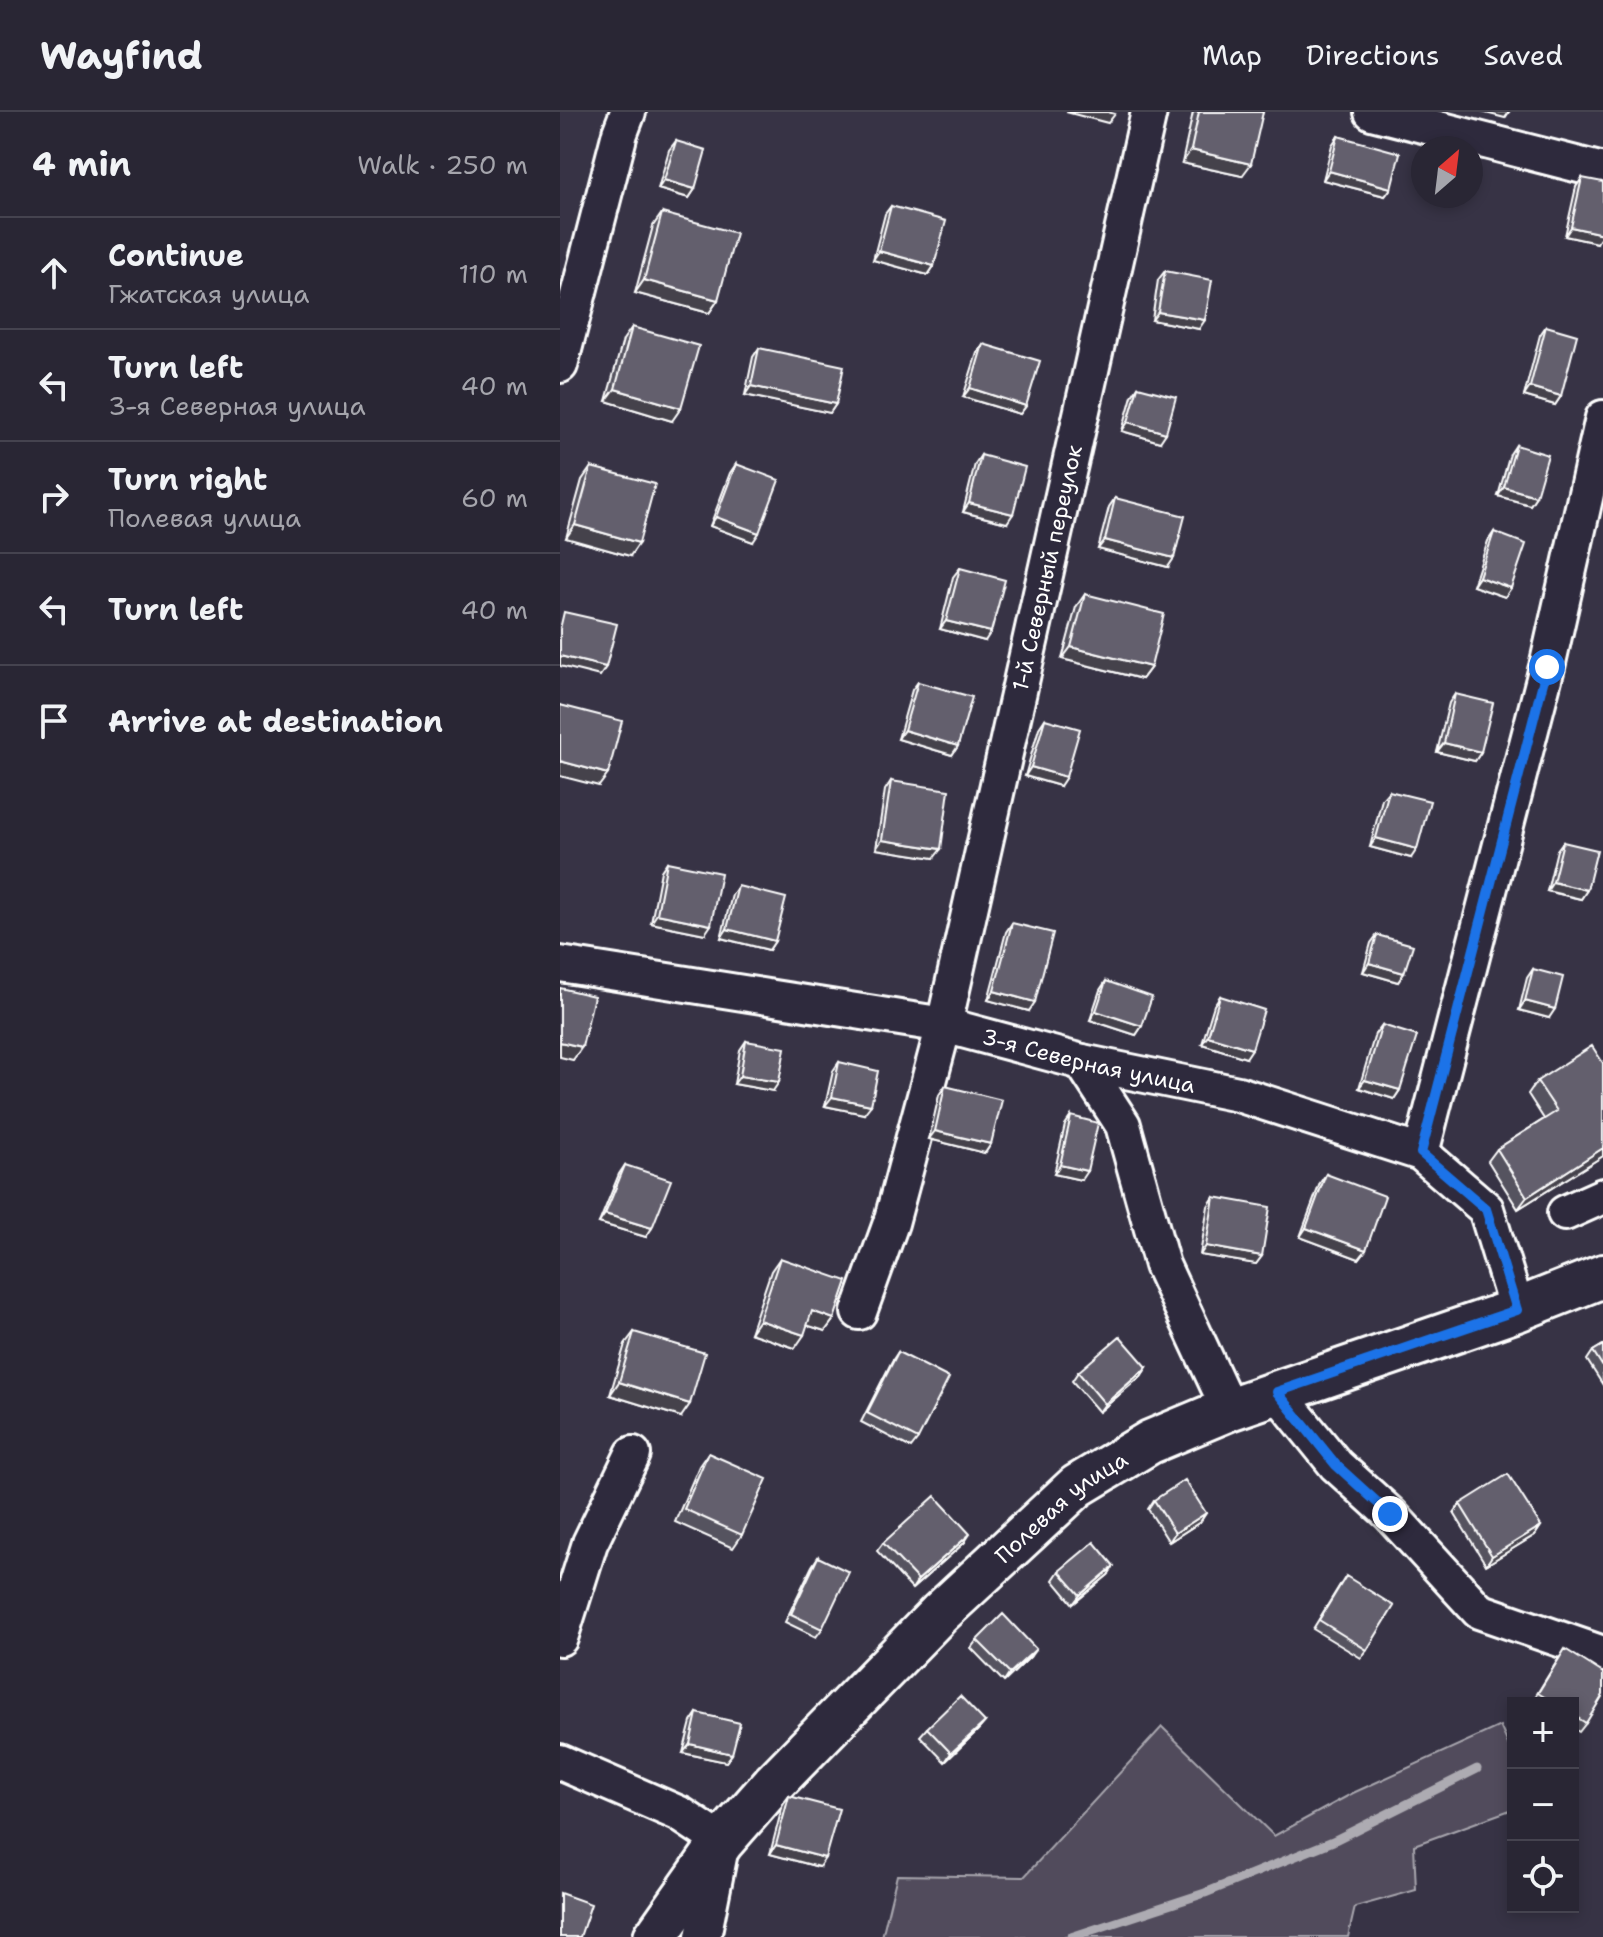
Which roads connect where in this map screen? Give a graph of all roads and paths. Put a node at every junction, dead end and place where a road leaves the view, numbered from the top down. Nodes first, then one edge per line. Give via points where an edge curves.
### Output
1 (628, 112) edge
2 (1149, 112) edge
3 (1372, 112) edge
4 (1603, 171) edge
5 (560, 365) edge
6 (1603, 418) edge
7 (560, 964) edge
8 (944, 1025) junction
9 (1082, 1062) junction
10 (1421, 1153) junction
11 (1603, 1196) edge
12 (1565, 1213) dead end
13 (1603, 1276) edge
14 (1517, 1310) junction
15 (859, 1312) dead end
16 (1277, 1392) junction
17 (1229, 1409) junction
18 (633, 1454) dead end
19 (560, 1638) edge
20 (1603, 1654) edge
21 (560, 1762) edge
22 (722, 1842) junction
23 (655, 1937) edge
24 (703, 1937) edge

1 - 5 street
2 - 8 street, 1-й Северный переулок
3 - 4 street
6 - 10 street via 1547,667
7 - 8 street, 3-я Северная улица
8 - 9 street, 3-я Северная улица
8 - 15 street, 1-й Северный переулок via 891,1223
9 - 10 street, 3-я Северная улица via 1238,1094
9 - 17 street via 1123,1125 1162,1265
10 - 14 street, 3-я Северная улица via 1486,1209
11 - 12 street
13 - 14 main road, Полевая улица
14 - 16 main road, Полевая улица
16 - 17 main road, Полевая улица
16 - 20 street via 1336,1465 1390,1514 1479,1611
17 - 22 main road, Полевая улица via 1150,1442 1077,1486 940,1613
18 - 19 street via 590,1543
21 - 22 street via 680,1814
22 - 23 main road, Полевая улица
22 - 24 street

